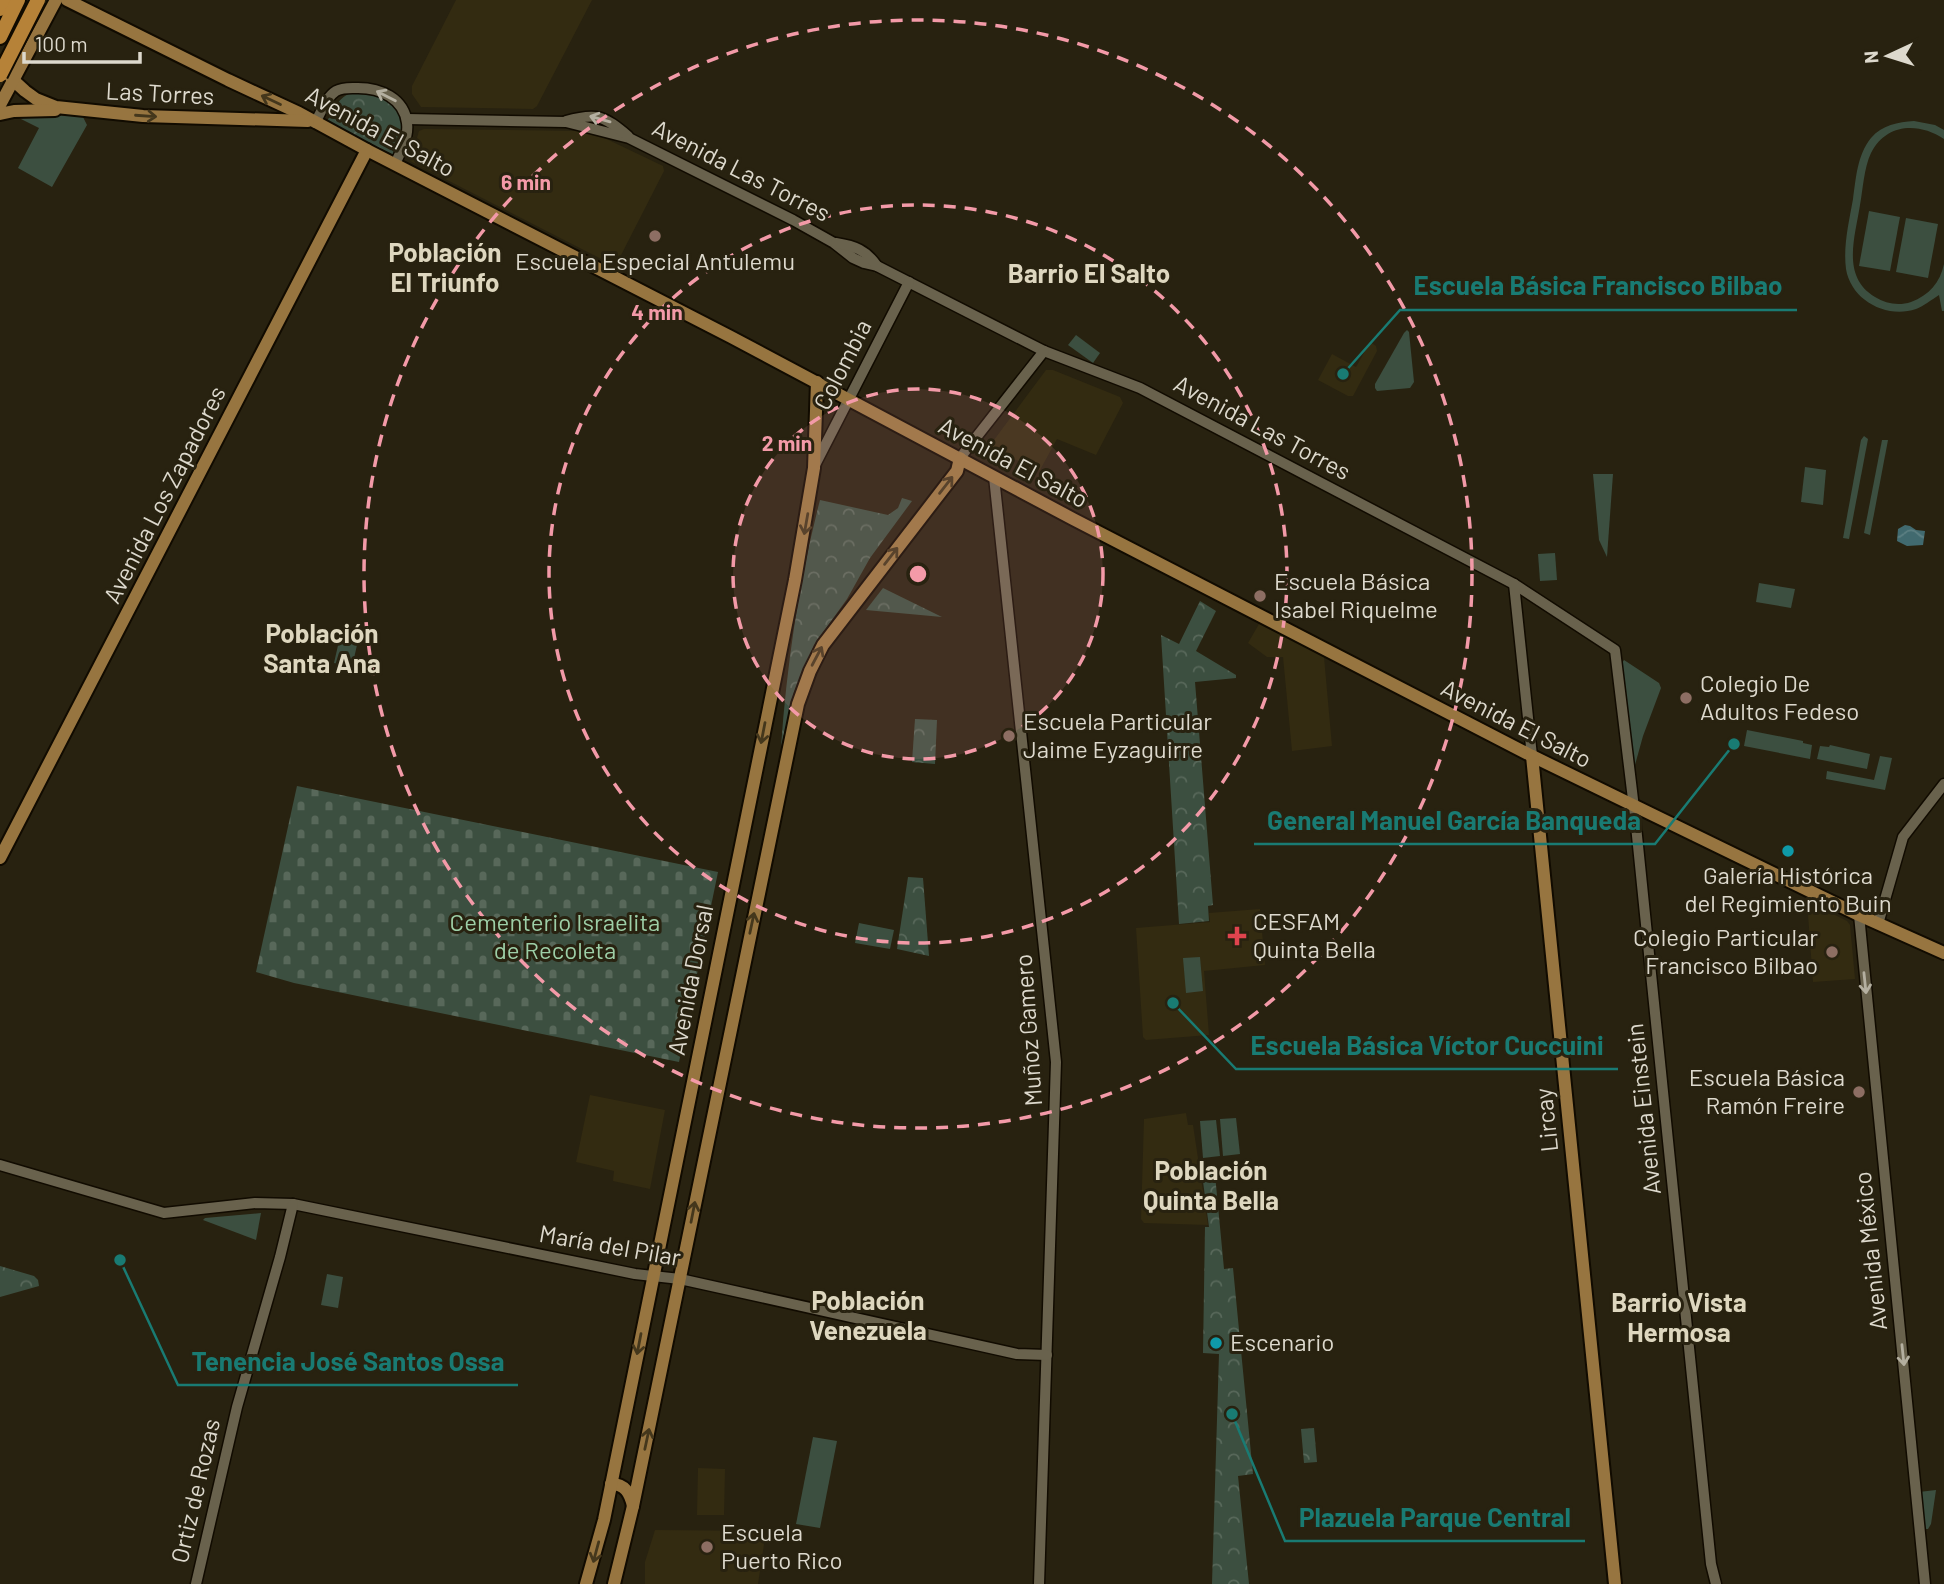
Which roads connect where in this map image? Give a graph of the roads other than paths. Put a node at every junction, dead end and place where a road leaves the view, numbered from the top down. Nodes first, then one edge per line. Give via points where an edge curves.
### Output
1 (4, 0) edge
2 (18, 0) edge
3 (37, 0) edge
4 (56, 0) edge
5 (67, 0) edge
6 (0, 9) edge
7 (0, 37) edge
8 (23, 61) junction
9 (0, 62) edge
10 (7, 78) edge
11 (0, 105) edge
12 (63, 108) junction
13 (0, 114) edge
14 (407, 119) junction
15 (314, 122) junction
16 (366, 150) junction
17 (395, 164) junction
18 (909, 282) junction
19 (1044, 351) junction
20 (817, 382) junction
21 (849, 399) junction
22 (960, 458) junction
23 (814, 468) junction
24 (994, 477) junction
25 (1514, 584) junction
26 (1532, 596) junction
27 (1517, 610) junction
28 (1615, 650) joint
29 (1532, 756) junction
30 (1944, 784) edge
31 (1634, 805) junction
32 (0, 858) edge
33 (1859, 915) junction
34 (1878, 924) junction
35 (1944, 953) edge
36 (0, 1165) edge
37 (293, 1204) junction
38 (653, 1277) junction
39 (680, 1279) junction
40 (1047, 1355) junction
41 (611, 1485) junction
42 (633, 1506) junction
43 (1710, 1564) junction
44 (197, 1584) edge
45 (586, 1584) edge
46 (614, 1584) edge
47 (1039, 1584) edge
48 (1615, 1584) edge
49 (1709, 1584) edge
50 (1716, 1584) edge
51 (1925, 1584) edge

1 - 6 highway
2 - 7 highway
3 - 10 highway, bridge
4 - 8 main road
15 -> 5 main road, Avenida El Salto
8 - 9 main road via 12,66
8 - 10 main road
9 - 10 main road
10 - 11 main road
10 - 12 main road, Las Torres via 36,99
12 - 13 main road
12 -> 15 main road, Las Torres via 177,118
14 -> 15 street via 401,105 387,95 356,88 333,93
14 - 17 street via 407,138
14 - 18 street, Avenida Las Torres via 566,121 629,138 834,243 853,258
15 - 16 main road, Avenida El Salto
16 - 17 main road, Avenida El Salto
16 - 32 main road, Avenida Los Zapadores
17 - 20 main road, Avenida El Salto
18 - 19 street, Avenida Las Torres
18 - 21 street, Colombia
19 - 22 street
19 - 25 street, Avenida Las Torres via 1140,388
20 - 21 main road, Avenida El Salto
20 - 23 main road, Avenida Dorsal
21 - 22 main road, Avenida El Salto
21 - 23 street, Colombia
22 - 24 main road, Avenida El Salto
39 -> 22 main road, Avenida Dorsal via 803,687 830,636 957,471
23 -> 38 main road, Avenida Dorsal
24 - 29 main road, Avenida El Salto
24 - 40 street, Muñoz Gamero via 1056,1062
25 - 26 street, Avenida Las Torres
25 - 27 street, Lircay
26 - 27 street
26 - 28 street, Avenida Las Torres
27 - 29 street, Lircay
28 - 31 street, Avenida Einstein
29 - 31 main road, Avenida El Salto
29 - 48 main road, Lircay
30 - 34 street via 1903,837
31 - 33 main road, Avenida El Salto
31 - 43 street, Avenida Einstein
33 - 34 main road, Avenida El Salto
33 -> 51 street, Avenida México
34 - 35 main road, Avenida El Salto
36 - 37 street, María del Pilar via 159,1212
37 - 38 street, María del Pilar
37 - 44 street, Ortiz de Rozas via 237,1407
38 - 39 street, María del Pilar
38 -> 41 main road, Avenida Dorsal
39 - 40 street, María del Pilar via 1017,1354
42 -> 39 main road, Avenida Dorsal
40 - 47 street, Muñoz Gamero
41 - 42 main road via 625,1488
41 -> 45 main road, Avenida Dorsal
42 - 46 main road, Avenida Dorsal
43 - 49 street, Avenida Einstein
43 - 50 street, Avenida Einstein

